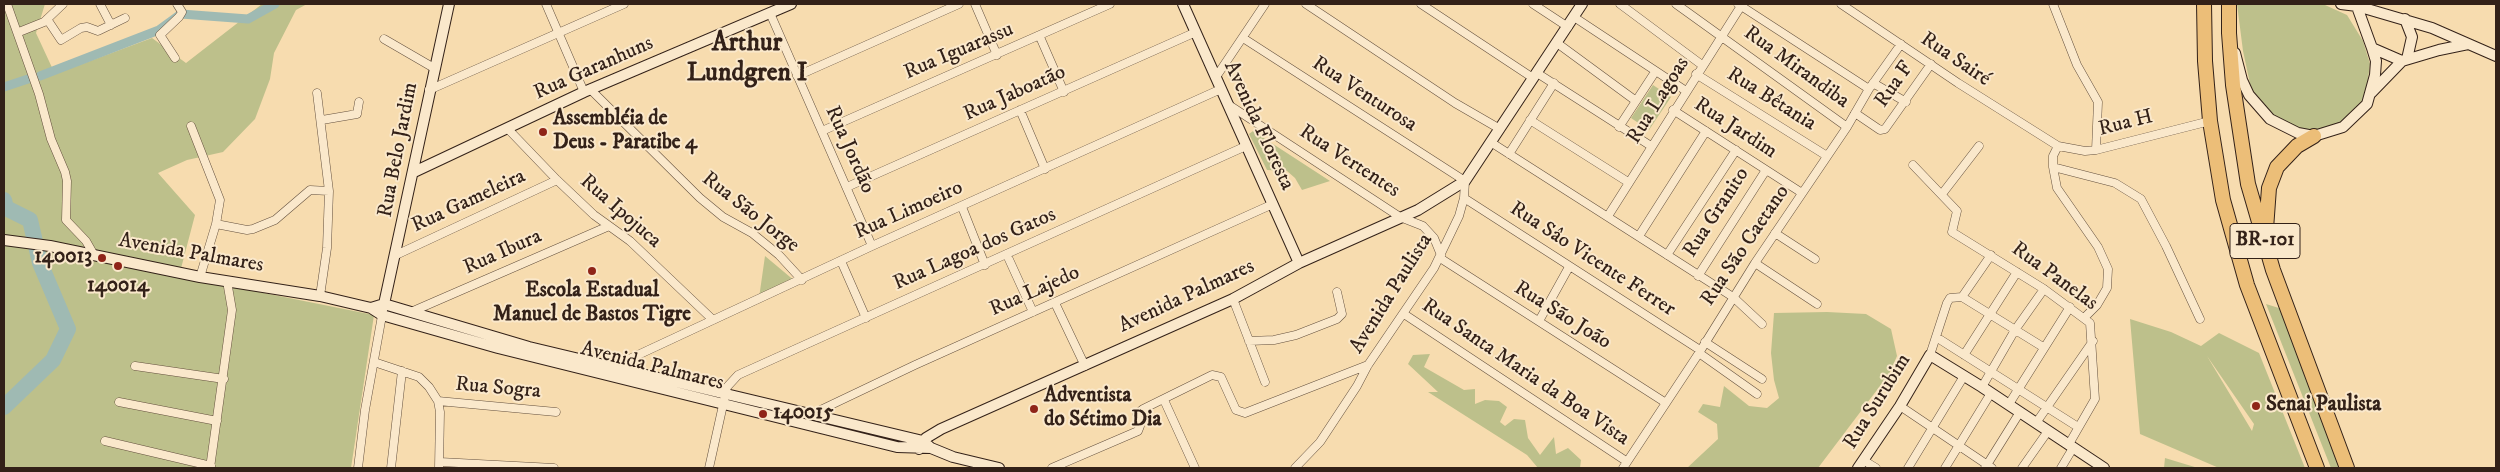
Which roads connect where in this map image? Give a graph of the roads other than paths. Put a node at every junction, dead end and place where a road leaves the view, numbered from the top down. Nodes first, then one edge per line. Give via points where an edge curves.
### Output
1 (7, 4) edge
2 (63, 4) edge
3 (100, 4) edge
4 (449, 4) edge
5 (546, 4) edge
6 (624, 4) edge
7 (791, 4) edge
8 (959, 4) edge
9 (974, 4) edge
10 (1110, 4) edge
11 (1184, 4) edge
12 (1265, 4) edge
13 (1306, 4) edge
14 (1421, 4) edge
15 (1533, 4) edge
16 (1582, 4) edge
17 (1620, 4) edge
18 (1676, 4) edge
19 (1841, 4) edge
20 (2053, 4) edge
21 (2204, 4) edge
22 (2229, 4) edge
23 (2341, 4) edge
24 (1739, 5) edge
25 (2356, 5) edge
26 (179, 8) edge
27 (770, 13) junction
28 (1574, 17) junction
29 (125, 18) dead end
30 (47, 19) junction
31 (2404, 19) junction
32 (111, 25) junction
33 (1568, 27) junction
34 (19, 32) junction
35 (1196, 32) junction
36 (2228, 32) junction
37 (559, 34) junction
38 (1722, 36) junction
39 (1040, 37) junction
40 (384, 38) dead end
41 (1243, 38) junction
42 (1557, 43) junction
43 (1901, 44) junction
44 (2468, 44) junction
45 (2372, 48) junction
46 (997, 55) junction
47 (2496, 56) edge
48 (175, 58) dead end
49 (2405, 60) junction
50 (1931, 64) junction
51 (1702, 65) junction
52 (434, 68) junction
53 (1655, 72) junction
54 (1696, 74) junction
55 (1535, 75) junction
56 (797, 76) junction
57 (1216, 77) junction
58 (1554, 83) junction
59 (1871, 86) junction
60 (1221, 89) junction
61 (429, 90) junction
62 (587, 90) junction
63 (1686, 91) junction
64 (1064, 92) junction
65 (317, 93) dead end
66 (2371, 93) junction
67 (1636, 101) junction
68 (358, 102) dead end
69 (1906, 102) junction
70 (1229, 104) junction
71 (1020, 110) junction
72 (1674, 110) junction
73 (1854, 114) junction
74 (322, 120) junction
75 (1530, 120) junction
76 (2210, 121) junction
77 (191, 126) dead end
78 (1847, 126) junction
79 (1619, 127) junction
80 (508, 129) junction
81 (1500, 130) junction
82 (822, 131) junction
83 (1706, 131) junction
84 (2314, 136) junction
85 (1492, 143) junction
86 (2055, 144) junction
87 (1246, 146) junction
88 (1651, 146) junction
89 (1979, 146) dead end
90 (1736, 150) junction
91 (2096, 150) junction
92 (1509, 154) junction
93 (1827, 156) junction
94 (1913, 165) dead end
95 (2053, 166) junction
96 (1045, 169) junction
97 (1766, 170) junction
98 (414, 172) junction
99 (557, 180) junction
100 (1465, 181) junction
101 (1628, 182) junction
102 (847, 187) junction
103 (328, 191) junction
104 (1802, 193) junction
105 (1942, 194) junction
106 (1464, 198) junction
107 (1273, 204) junction
108 (962, 207) junction
109 (1608, 216) junction
110 (1400, 217) junction
111 (216, 224) junction
112 (609, 226) junction
113 (1775, 233) junction
114 (1639, 236) junction
115 (4, 240) edge
116 (2265, 242) junction
117 (872, 246) junction
118 (94, 255) junction
119 (396, 255) junction
120 (1007, 255) junction
121 (1667, 255) junction
122 (1991, 255) junction
123 (1440, 256) junction
124 (1815, 258) dead end
125 (841, 261) junction
126 (1755, 262) junction
127 (1299, 263) junction
128 (985, 265) junction
129 (1569, 267) junction
130 (2017, 272) junction
131 (1698, 276) junction
132 (200, 277) junction
133 (802, 280) junction
134 (226, 281) junction
135 (2044, 289) junction
136 (1337, 292) dead end
137 (320, 296) junction
138 (1733, 297) junction
139 (1962, 297) junction
140 (1232, 299) junction
141 (1055, 303) junction
142 (384, 304) junction
143 (1817, 304) dead end
144 (2070, 307) junction
145 (371, 308) junction
146 (411, 312) junction
147 (1033, 312) junction
148 (1404, 314) junction
149 (1990, 314) junction
150 (382, 315) junction
151 (2085, 317) junction
152 (866, 318) junction
153 (712, 319) junction
154 (2200, 319) dead end
155 (1539, 321) junction
156 (1762, 324) dead end
157 (2015, 330) junction
158 (1936, 337) junction
159 (1249, 341) junction
160 (2093, 341) junction
161 (1705, 342) junction
162 (2044, 347) junction
163 (1700, 352) junction
164 (1964, 355) junction
165 (1930, 356) junction
166 (374, 362) junction
167 (1368, 365) junction
168 (135, 366) dead end
169 (1085, 366) junction
170 (612, 367) junction
171 (402, 371) junction
172 (1990, 372) junction
173 (1964, 376) junction
174 (224, 379) junction
175 (1762, 379) dead end
176 (1265, 382) dead end
177 (2018, 389) junction
178 (1987, 390) junction
179 (1757, 394) dead end
180 (725, 398) junction
181 (1164, 400) junction
182 (438, 401) junction
183 (119, 402) dead end
184 (1666, 403) junction
185 (2009, 404) junction
186 (1900, 406) junction
187 (2047, 407) junction
188 (556, 412) dead end
189 (2020, 412) junction
190 (812, 414) junction
191 (218, 421) junction
192 (2036, 423) junction
193 (2078, 427) junction
194 (1932, 428) junction
195 (2048, 431) junction
196 (105, 441) dead end
197 (924, 446) junction
198 (1960, 446) junction
199 (2071, 446) junction
200 (1861, 464) edge
201 (439, 465) edge
202 (1625, 465) edge
203 (210, 467) edge
204 (1988, 467) edge
205 (358, 468) edge
206 (391, 468) edge
207 (554, 468) edge
208 (709, 468) edge
209 (999, 468) edge
210 (1052, 468) edge
211 (1195, 468) edge
212 (1295, 468) edge
213 (1876, 468) edge
214 (1908, 468) edge
215 (1946, 468) edge
216 (2022, 468) edge
217 (2061, 468) edge
218 (2104, 468) edge
219 (2317, 468) edge
220 (2347, 468) edge

1 - 34 street
2 - 30 street
3 - 32 street
4 - 52 main road, Rua Belo Jardim
5 - 37 street
6 - 37 street
7 - 27 main road, Rua Garanhuns
8 - 56 street
9 - 46 street
10 - 39 street, Rua Iguarassu
11 - 35 main road, Avenida Floresta
12 - 41 street
13 - 81 street
14 - 55 street
15 - 33 street
16 - 28 main road
17 - 51 street
18 - 38 street, Rua Mirandiba
19 - 43 street, Rua Sairé
20 - 91 street via 2078,65 2098,102
21 - 76 highway, BR-101
22 - 36 highway, BR-101
23 - 25 main road
24 - 38 street, Rua Lagoas
24 - 59 street
25 - 31 main road
25 - 45 main road
26 - 48 street via 160,35
27 - 56 street, Rua Jordão
27 - 62 main road, Rua Garanhuns
28 - 33 main road
28 - 53 street
29 - 32 street
30 - 32 street via 61,40 81,28 98,31
30 - 34 street
31 - 44 main road
31 - 49 main road via 2412,37
33 - 42 main road
34 - 118 street via 51,139 65,172 68,194 66,220
35 - 57 main road, Avenida Floresta
35 - 64 street, Rua Jaboatão
36 - 84 main road via 2242,80 2258,108 2283,127
36 - 116 highway, BR-101 via 2248,184
37 - 61 street
37 - 62 street
38 - 51 street, Rua Lagoas
38 - 78 street, Rua Mirandiba
39 - 46 street, Rua Iguarassu
39 - 64 street
40 - 52 street
41 - 57 street
41 - 100 street, Rua Venturosa
42 - 55 main road
42 - 67 street
43 - 50 street, Rua Sairé
43 - 59 street, Rua São Caetano
44 - 47 main road
44 - 49 main road
45 - 49 main road
45 - 66 main road via 2376,61
46 - 82 street, Rua Iguarassu
49 - 66 main road
50 - 69 street, Rua F
50 - 86 street, Rua Sairé
51 - 54 street, Rua Lagoas
52 - 61 main road, Rua Belo Jardim
53 - 63 street
53 - 67 street
54 - 63 street, Rua Lagoas
54 - 93 street, Rua Bêtania
55 - 58 street
55 - 81 main road
56 - 82 street, Rua Jordão
57 - 60 main road, Avenida Floresta
58 - 75 street
58 - 79 street
59 - 69 street
59 - 73 street, Rua São Caetano
60 - 70 main road, Avenida Floresta
60 - 96 street, Rua Limoeiro
61 - 98 main road, Rua Belo Jardim
62 - 80 main road, Rua Garanhuns
62 - 133 street, Rua São Jorge via 700,198 771,248
63 - 72 street, Rua Lagoas
64 - 71 street, Rua Jaboatão
65 - 74 street
66 - 84 main road via 2363,110 2350,122
67 - 79 street
68 - 74 street via 357,114
69 - 73 street, Rua F via 1888,126 1880,130
70 - 87 main road, Avenida Floresta
70 - 110 street, Rua Vertentes
71 - 96 street
71 - 102 street, Rua Jaboatão
72 - 83 street, Rua Jardim
72 - 88 street, Rua Lagoas
73 - 78 street, Rua São Caetano
74 - 103 street
75 - 92 street
75 - 101 street
76 - 91 street, Rua H
76 - 219 highway, BR-101 via 2223,200 2247,285
77 - 111 street via 220,200
78 - 93 street, Rua São Caetano
79 - 88 street
80 - 98 main road, Rua Garanhuns
80 - 99 street, Rua Ipojuca
81 - 85 main road
82 - 102 street, Rua Jordão
83 - 90 street, Rua Jardim
83 - 114 street
84 - 116 highway via 2286,156 2273,175 2266,205
85 - 92 street
85 - 100 main road
86 - 91 street, Rua H via 2085,151
86 - 95 street
87 - 107 main road, Avenida Floresta
87 - 120 street, Rua Lagoa dos Gatos
88 - 101 street, Rua Lagoas
89 - 105 street
90 - 97 street, Rua Jardim
90 - 121 street
92 - 109 street
93 - 104 street, Rua São Caetano
94 - 105 street
95 - 151 street via 2057,188 2098,247 2108,269 2107,288
95 - 154 street via 2115,183 2141,199
96 - 108 street, Rua Limoeiro
97 - 104 street, Rua Jardim
97 - 131 street, Rua Granito
98 - 119 main road, Rua Belo Jardim
99 - 112 street, Rua Ipojuca
99 - 119 street, Rua Gameleira
100 - 106 street, Avenida Paulista
100 - 110 main road, Avenida Palmares via 1418,210
101 - 109 street, Rua Lagoas
102 - 117 street, Rua Jordão
103 - 111 street via 313,189 306,192 274,220 253,229
103 - 137 street via 327,248
104 - 113 street, Rua São Caetano
105 - 122 street, Rua Panelas via 1958,212 1952,232
106 - 123 street, Avenida Paulista
106 - 129 street, Rua Sâo Vicente Ferrer
107 - 127 main road, Avenida Floresta
107 - 141 street, Rua Lajedo
108 - 117 street, Rua Limoeiro
108 - 128 street
109 - 114 street
110 - 123 street, Rua Vertentes via 1423,226 1434,238
110 - 127 main road, Avenida Palmares
111 - 132 street
112 - 146 street, Rua Ibura
112 - 153 street, Rua Ipojuca via 630,241
113 - 124 street
113 - 126 street, Rua São Caetano
114 - 121 street
115 - 118 main road, Avenida Palmares
116 - 220 highway, BR-101
117 - 125 street, Rua Limoeiro
118 - 132 main road, Avenida Palmares
119 - 142 main road, Rua Belo Jardim
120 - 128 street, Rua Lagoa dos Gatos
120 - 147 street
121 - 131 street
122 - 130 street, Rua Panelas
122 - 139 street
123 - 148 street, Avenida Paulista
123 - 155 street, Rua São João
125 - 133 street, Rua Limoeiro
125 - 152 street
126 - 138 street, Rua São Caetano
126 - 143 street
127 - 140 main road, Avenida Palmares
128 - 152 street, Rua Lagoa dos Gatos
129 - 155 street
129 - 163 street, Rua Sâo Vicente Ferrer
130 - 135 street, Rua Panelas
130 - 149 street
131 - 138 street
132 - 134 main road, Avenida Palmares
133 - 153 street, Rua Limoeiro
134 - 137 main road, Avenida Palmares
134 - 174 street via 232,310
135 - 144 street, Rua Panelas
135 - 157 street
136 - 159 street via 1342,314 1337,320 1296,335
137 - 145 main road, Avenida Palmares
138 - 156 street
138 - 161 street, Rua São Caetano
139 - 149 street
139 - 158 street via 1950,298
140 - 159 street
140 - 169 main road, Avenida Palmares
141 - 147 street, Rua Lajedo
141 - 169 street
142 - 145 main road
142 - 146 main road, Avenida Palmares
142 - 150 street
144 - 151 street, Rua Panelas
144 - 162 street
145 - 150 main road, Avenida Palmares
146 - 170 main road, Avenida Palmares via 529,347
147 - 190 street, Rua Lajedo
148 - 167 street, Avenida Paulista
148 - 202 street, Rua Santa Maria da Boa Vista
149 - 157 street
149 - 164 street
150 - 166 street
150 - 180 main road, Avenida Palmares via 498,348
151 - 160 street, Rua Panelas via 2092,326
152 - 180 street, Rua Lagoa dos Gatos via 738,375 731,382
153 - 170 street, Rua Limoeiro
155 - 184 street, Rua São João
157 - 162 street
157 - 172 street
158 - 164 street
158 - 165 street
159 - 176 street
160 - 187 street
160 - 193 street, Rua Panelas via 2095,399
161 - 163 street, Rua São Caetano
161 - 175 street
162 - 177 street
163 - 179 street, Rua Sâo Vicente Ferrer
163 - 184 street, Rua São Caetano
164 - 172 street
165 - 173 main road
165 - 186 main road, Rua Surubim
166 - 171 street
166 - 205 street
167 - 181 street via 1245,413 1236,410 1224,381 1216,374
167 - 212 street, Avenida Paulista via 1358,386 1320,442
168 - 174 street
169 - 197 main road, Avenida Palmares via 946,426
170 - 180 main road, Avenida Palmares
171 - 182 street via 424,381
171 - 206 street
172 - 177 street
172 - 178 street
173 - 178 main road
173 - 194 street
174 - 191 street
177 - 185 street
177 - 187 street
178 - 185 main road
178 - 198 street
180 - 190 main road, Avenida Palmares
180 - 197 main road, Avenida Palmares via 897,446
180 - 208 street
181 - 210 street via 1139,412 1138,431
181 - 211 street
182 - 188 street, Rua Sogra
182 - 201 street
183 - 191 street
184 - 202 street, Rua São Caetano
185 - 189 main road
186 - 194 street
186 - 200 main road, Rua Surubim
187 - 192 street
187 - 193 street
189 - 192 main road
189 - 204 street
190 - 197 main road, Avenida Palmares
191 - 203 street
192 - 195 main road
193 - 199 street, Rua Panelas
194 - 198 street
194 - 214 street
195 - 199 main road
195 - 216 street
196 - 203 street
197 - 209 main road
198 - 204 street
198 - 215 street
199 - 217 street, Rua Panelas
199 - 218 main road
200 - 213 street
201 - 207 street

